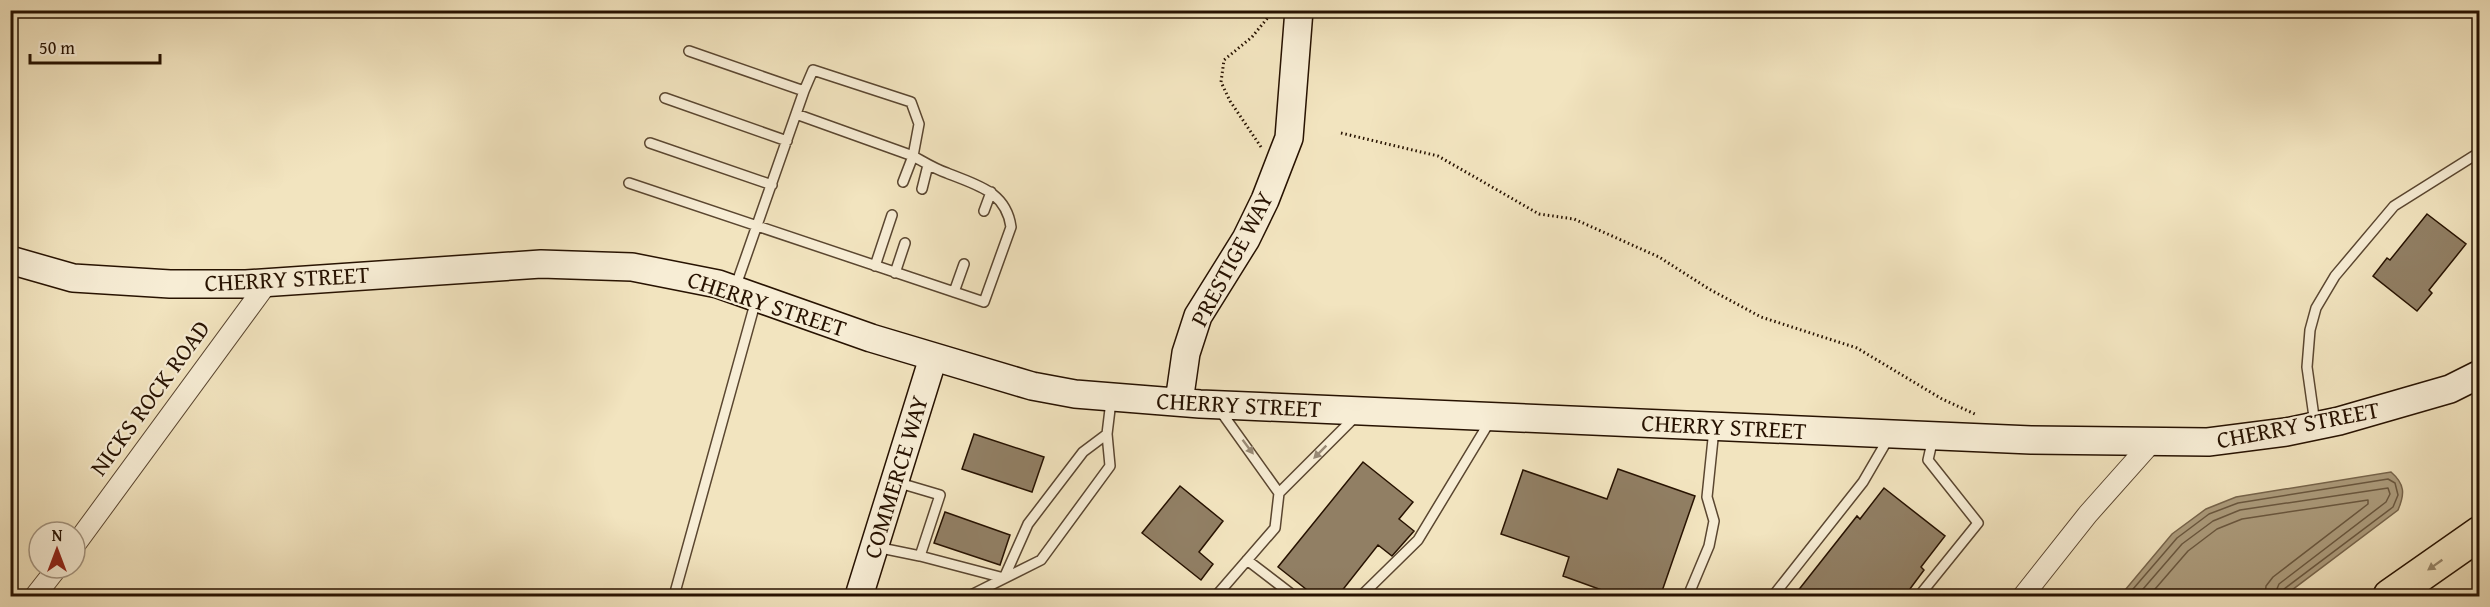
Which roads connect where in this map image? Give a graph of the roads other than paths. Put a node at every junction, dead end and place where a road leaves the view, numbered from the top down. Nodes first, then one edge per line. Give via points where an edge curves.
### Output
1 (1299, 10) edge
2 (689, 51) dead end
3 (804, 91) junction
4 (665, 98) dead end
5 (796, 114) junction
6 (787, 141) junction
7 (650, 143) dead end
8 (2480, 152) edge
9 (913, 156) junction
10 (928, 165) junction
11 (903, 182) dead end
12 (629, 183) dead end
13 (772, 185) junction
14 (922, 189) dead end
15 (991, 192) junction
16 (984, 211) dead end
17 (892, 215) dead end
18 (757, 228) junction
19 (905, 243) dead end
20 (10, 260) edge
21 (964, 264) dead end
22 (874, 266) junction
23 (895, 273) junction
24 (268, 282) junction
25 (954, 292) junction
26 (746, 294) junction
27 (933, 358) junction
28 (2480, 375) edge
29 (1111, 397) junction
30 (1179, 402) junction
31 (1215, 404) junction
32 (1361, 411) junction
33 (1493, 416) junction
34 (2315, 426) junction
35 (1714, 427) junction
36 (1107, 434) junction
37 (1891, 434) junction
38 (1933, 435) junction
39 (2152, 442) junction
40 (895, 482) junction
41 (1279, 493) junction
42 (87, 529) edge
43 (2480, 533) edge
44 (874, 547) junction
45 (920, 556) junction
46 (1247, 560) junction
47 (1004, 578) junction
48 (48, 580) edge
49 (35, 597) edge
50 (674, 597) edge
51 (859, 597) edge
52 (969, 597) edge
53 (1216, 597) edge
54 (1294, 597) edge
55 (1361, 597) edge
56 (1688, 597) edge
57 (1773, 597) edge
58 (1919, 597) edge
59 (2024, 597) edge
60 (2390, 597) edge

1 - 30 main road, PRESTIGE WAY via 1289,138 1246,239 1198,316 1186,353
2 - 3 lane
3 - 5 lane
3 - 9 lane via 813,70 911,102 919,124
4 - 6 lane
5 - 6 lane
5 - 9 lane
6 - 13 lane
7 - 13 lane
8 - 34 lane via 2394,206 2335,276 2316,308 2307,350
9 - 10 lane
9 - 11 lane
10 - 14 lane
10 - 15 lane
12 - 18 lane
13 - 18 lane
15 - 16 lane
15 - 25 lane via 1002,202 1011,227 984,302
17 - 22 lane
18 - 22 lane
18 - 26 lane
19 - 23 lane
20 - 24 main road, CHERRY STREET via 73,278 123,283
21 - 25 lane
22 - 23 lane
23 - 25 lane
24 - 26 main road, CHERRY STREET via 576,264 669,273
24 - 42 street, NICKS ROCK ROAD
26 - 27 main road, CHERRY STREET
26 - 50 lane
27 - 29 main road, CHERRY STREET via 1032,386
27 - 40 main road, COMMERCE WAY
28 - 34 main road, CHERRY STREET via 2441,392
29 - 30 main road, CHERRY STREET
29 - 36 lane
30 - 31 main road, CHERRY STREET
31 - 32 main road, CHERRY STREET
31 -> 41 lane
32 - 33 main road, CHERRY STREET
32 -> 41 lane
33 - 35 main road, CHERRY STREET
33 - 55 lane via 1418,540
34 - 39 main road, CHERRY STREET via 2208,442
35 - 37 main road, CHERRY STREET
35 - 56 lane via 1707,497 1714,521
36 - 47 lane via 1083,452 1028,524
36 - 47 lane via 1110,466 1041,560
37 - 38 main road, CHERRY STREET
37 - 57 lane via 1863,482
38 - 39 main road, CHERRY STREET
38 - 58 lane via 1928,460 1978,523
39 - 59 street via 2088,514
40 - 44 main road, COMMERCE WAY
40 - 45 lane via 940,495
41 - 46 lane via 1275,528
43 -> 60 highway
44 - 45 lane
44 - 51 main road, COMMERCE WAY
45 - 47 lane
46 - 53 lane
46 - 54 lane
47 - 52 lane
48 - 49 street

